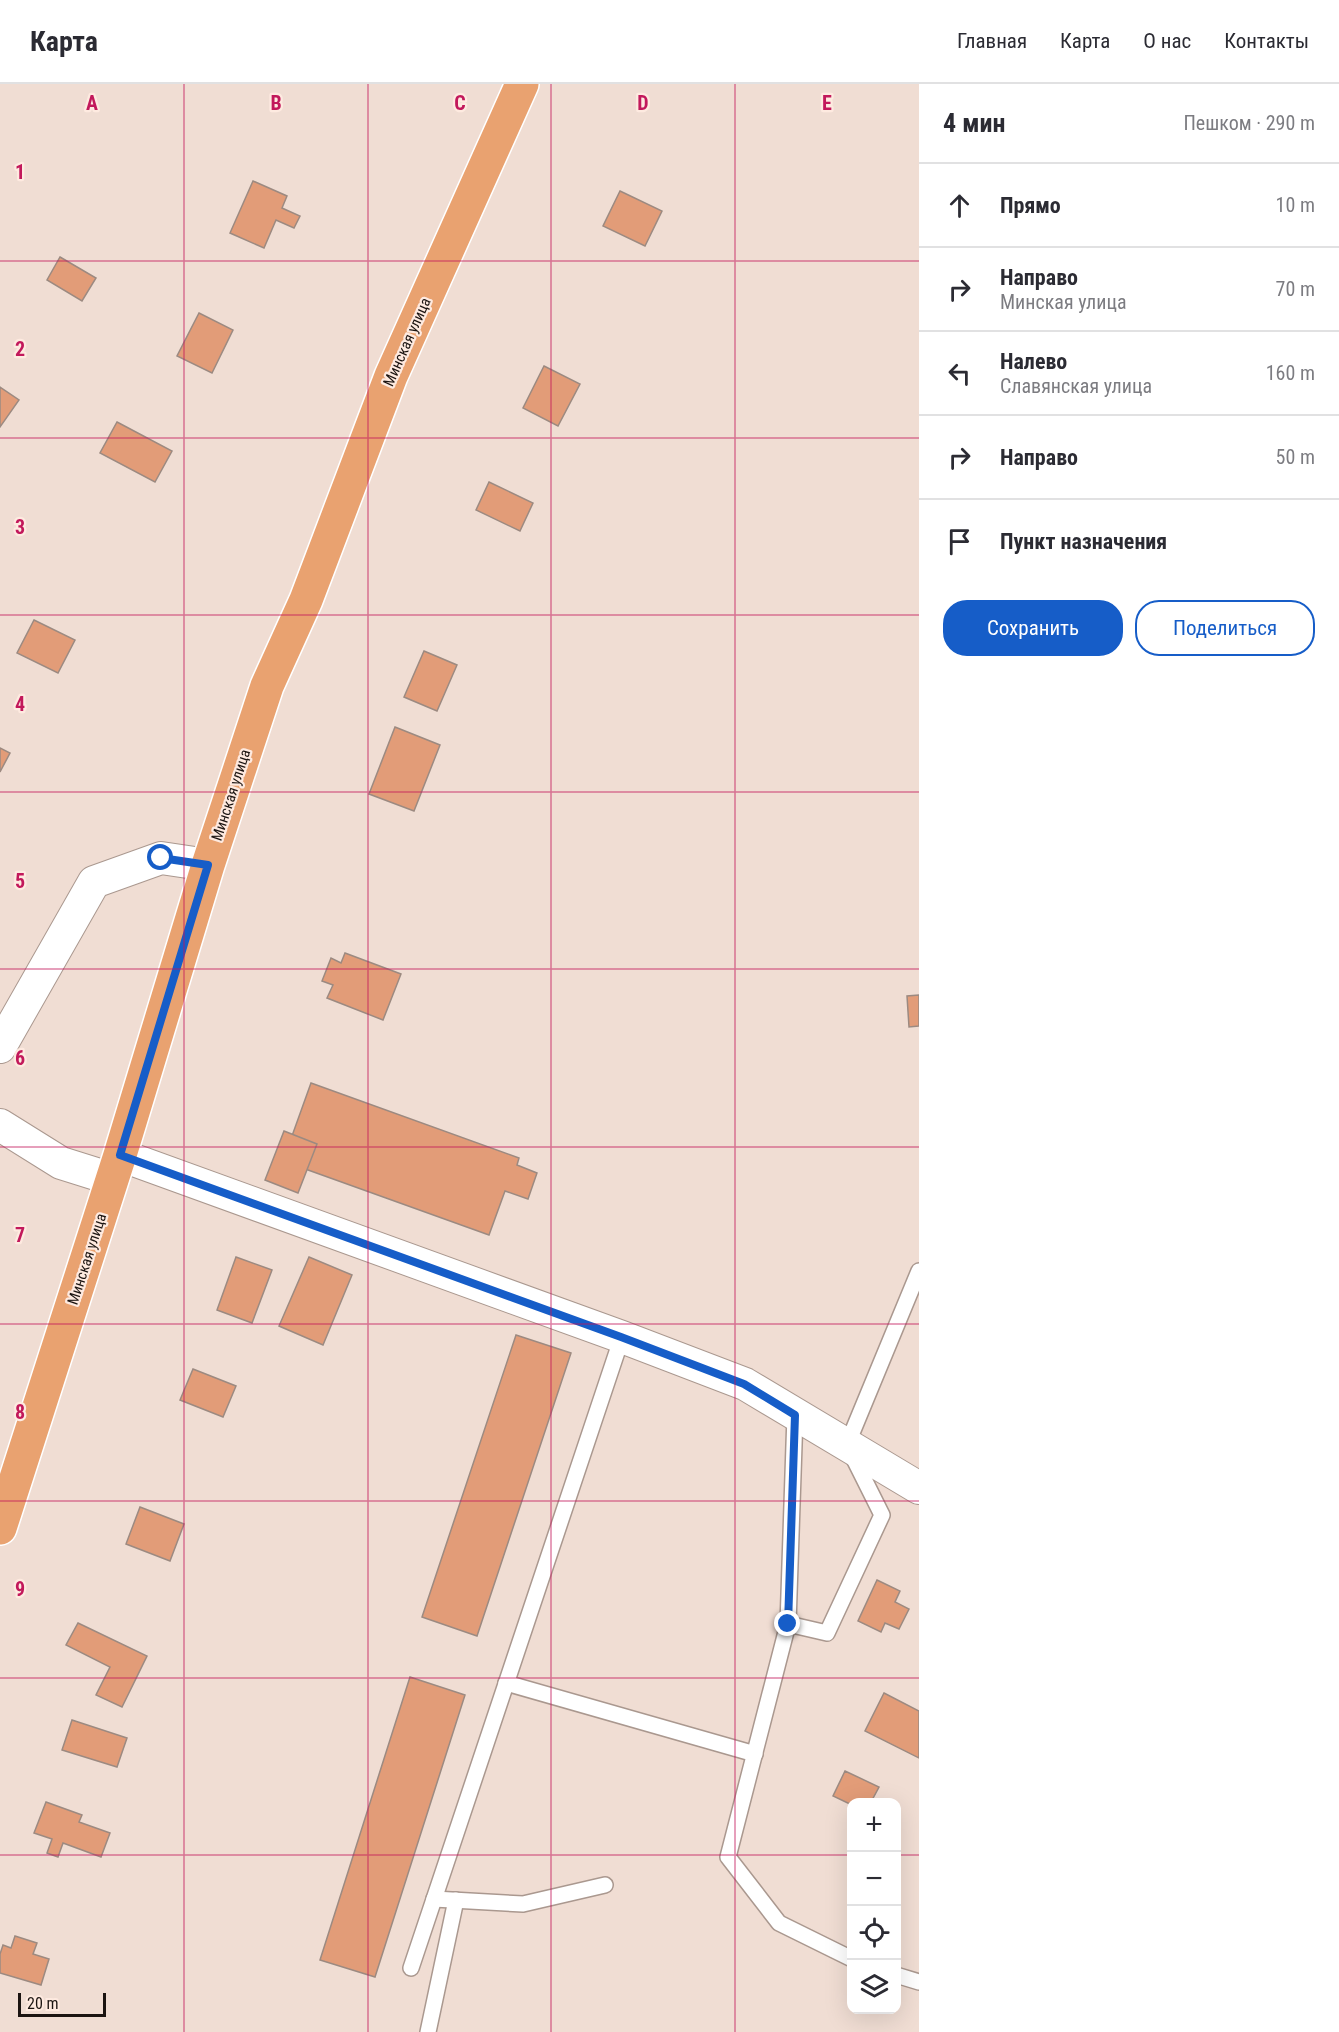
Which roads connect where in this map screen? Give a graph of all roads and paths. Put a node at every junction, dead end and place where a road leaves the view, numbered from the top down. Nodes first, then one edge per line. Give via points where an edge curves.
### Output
1 (522, 84) edge
2 (208, 865) junction
3 (0, 1047) edge
4 (0, 1125) edge
5 (116, 1167) junction
6 (919, 1271) edge
7 (621, 1337) junction
8 (795, 1415) junction
9 (847, 1445) junction
10 (919, 1488) edge
11 (0, 1528) edge
12 (788, 1624) junction
13 (506, 1683) junction
14 (754, 1754) junction
15 (605, 1885) dead end
16 (434, 1899) junction
17 (456, 1900) junction
18 (847, 1957) edge
19 (411, 1968) dead end
20 (901, 1976) edge
21 (919, 1982) edge
22 (428, 2032) edge

1 - 2 main road, Минская улица via 391,376 306,600 267,686
2 - 3 street via 161,858 94,882
2 - 5 main road, Минская улица
4 - 5 street via 61,1163
5 - 7 street
5 - 11 main road, Минская улица
6 - 9 lane
7 - 8 street via 744,1384
7 - 13 lane
8 - 9 street
8 - 12 lane
9 - 10 street
9 - 12 lane via 882,1515 828,1633
12 - 14 lane
13 - 14 lane
13 - 16 lane
14 - 18 lane via 728,1857 778,1923
15 - 17 lane via 523,1904
16 - 17 lane
16 - 19 lane
17 - 22 lane
20 - 21 lane

